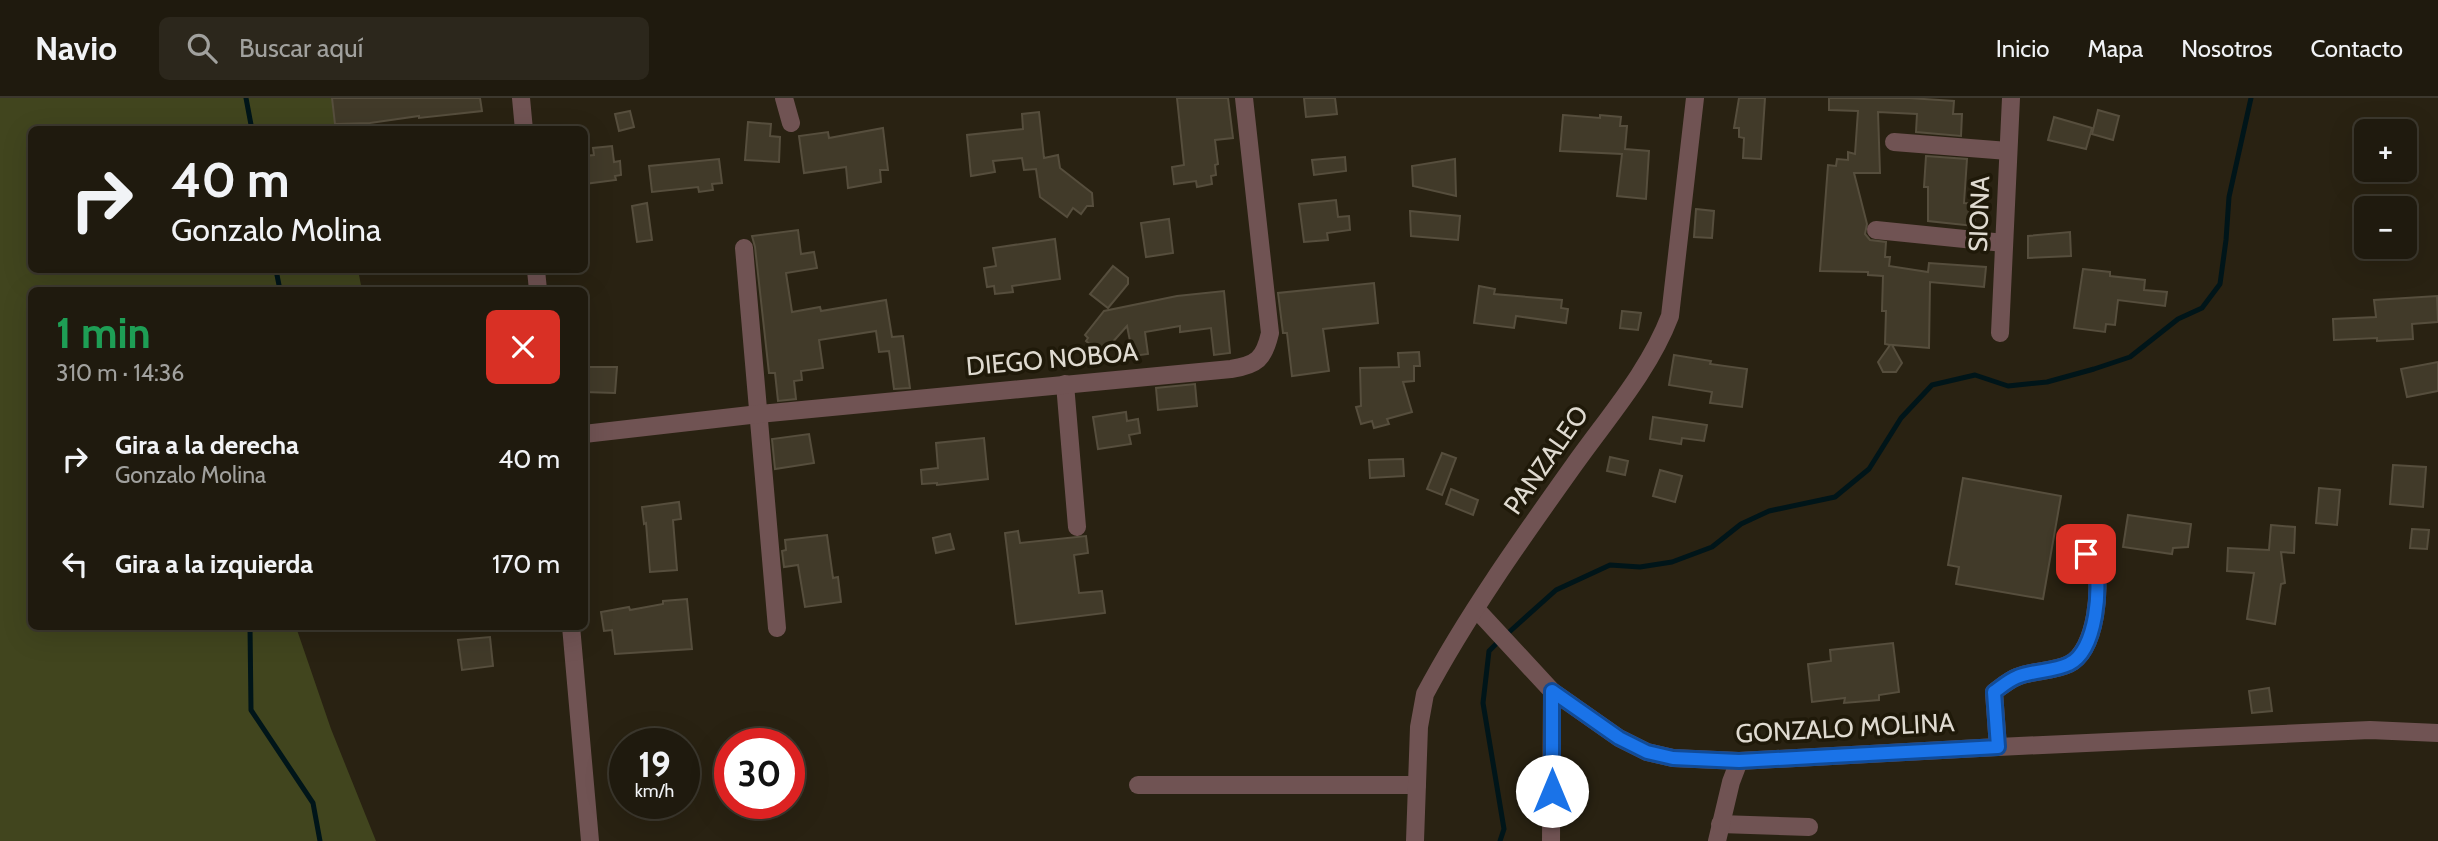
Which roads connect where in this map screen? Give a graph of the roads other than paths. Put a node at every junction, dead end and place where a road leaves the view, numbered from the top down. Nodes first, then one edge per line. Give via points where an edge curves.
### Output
1 (521, 98) edge
2 (784, 98) edge
3 (1244, 98) edge
4 (1695, 98) edge
5 (2011, 98) edge
6 (790, 123) dead end
7 (524, 126) edge
8 (1894, 142) dead end
9 (2008, 151) junction
10 (1877, 230) dead end
11 (2004, 243) junction
12 (744, 248) dead end
13 (2000, 333) dead end
14 (1065, 384) junction
15 (759, 414) junction
16 (588, 434) edge
17 (1077, 527) dead end
18 (2067, 554) dead end
19 (1477, 610) junction
20 (777, 628) dead end
21 (571, 630) edge
22 (1552, 691) junction
23 (2438, 733) edge
24 (1998, 747) junction
25 (1739, 761) junction
26 (1138, 785) dead end
27 (1417, 785) junction
28 (1809, 827) dead end
29 (1719, 832) edge
30 (590, 841) edge
31 (1415, 841) edge
32 (1551, 841) edge

1 - 7 street
2 - 6 street
3 - 14 street, DIEGO NOBOA via 1270,333 1266,349 1246,367
4 - 19 street, PANZALEO via 1670,316 1659,344
5 - 9 street, SIONA
8 - 9 street
9 - 11 street, SIONA
10 - 11 street
11 - 13 street, SIONA
12 - 15 street
14 - 15 street, DIEGO NOBOA
14 - 17 street
15 - 16 street, DIEGO NOBOA
15 - 20 street
18 - 24 street via 2094,559 2098,593 2092,630 2071,663 2016,677 1994,692
19 - 22 street, GONZALO MOLINA
19 - 27 street, PANZALEO via 1425,694
21 - 30 street
22 - 25 street, GONZALO MOLINA via 1647,752
22 - 32 street
23 - 24 street, GONZALO MOLINA via 2370,730
24 - 25 street, GONZALO MOLINA
25 - 29 street
26 - 27 street
27 - 31 street, PANZALEO
28 - 29 street

